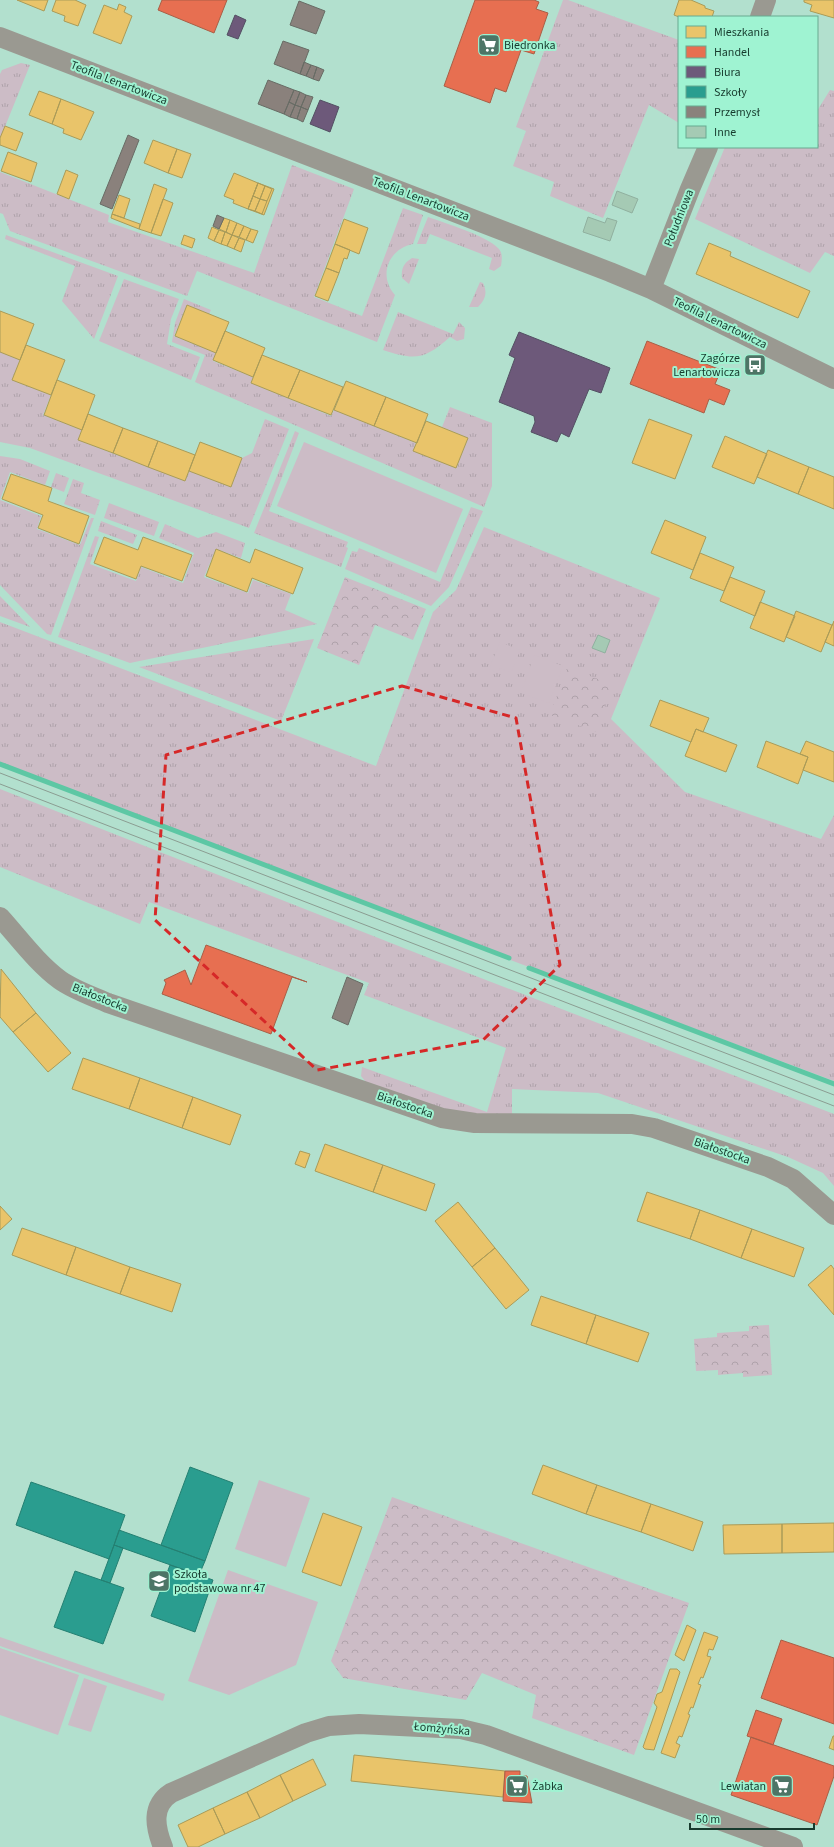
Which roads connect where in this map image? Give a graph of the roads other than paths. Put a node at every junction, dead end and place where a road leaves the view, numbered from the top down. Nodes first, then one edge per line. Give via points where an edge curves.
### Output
1 (766, 0) edge
2 (760, 16) edge
3 (5, 45) edge
4 (708, 148) edge
5 (651, 289) junction
6 (834, 379) edge
7 (0, 917) edge
8 (834, 1215) edge
9 (163, 1847) edge
10 (793, 1847) edge

1 - 2 street
3 - 5 street, Teofila Lenartowicza via 529,240
4 - 5 street, Południowa
5 - 6 street, Teofila Lenartowicza
7 - 8 street, Białostocka via 60,980 108,1003 442,1118 475,1123 632,1124 654,1128 768,1167 793,1180
9 - 10 street, Łomżyńska via 157,1833 156,1814 161,1799 306,1733 329,1726 359,1724 461,1729 486,1735

